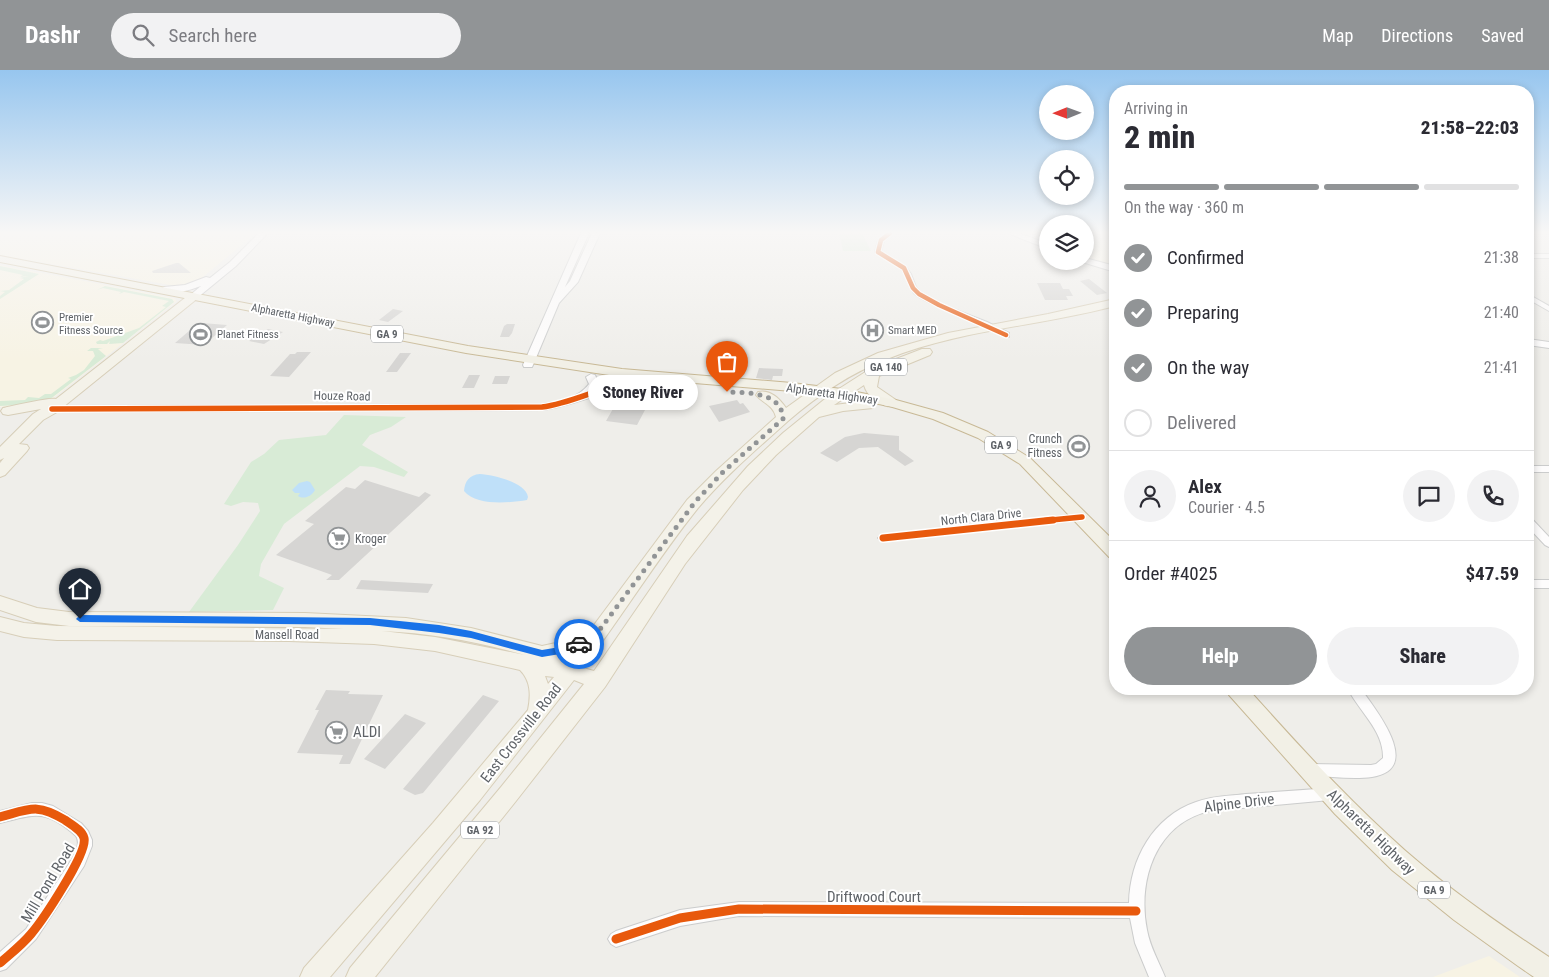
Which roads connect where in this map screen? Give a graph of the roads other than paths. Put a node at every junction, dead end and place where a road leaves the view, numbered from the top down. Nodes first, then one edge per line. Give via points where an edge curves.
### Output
1 (86, 275) edge
2 (215, 275) edge
3 (219, 275) edge
4 (566, 275) edge
5 (577, 275) edge
6 (907, 275) edge
7 (164, 290) junction
8 (194, 296) junction
9 (220, 300) junction
10 (1534, 300) edge
11 (557, 303) junction
12 (1109, 304) edge
13 (1549, 309) edge
14 (172, 314) junction
15 (1109, 314) edge
16 (993, 327) junction
17 (1006, 334) junction
18 (1534, 343) edge
19 (1549, 345) edge
20 (467, 349) joint
21 (530, 361) junction
22 (875, 372) junction
23 (591, 377) junction
24 (838, 377) junction
25 (627, 383) junction
26 (785, 387) junction
27 (78, 388) junction
28 (811, 394) junction
29 (763, 395) junction
30 (585, 396) junction
31 (835, 397) junction
32 (891, 402) junction
33 (868, 405) junction
34 (52, 409) junction
35 (4, 412) edge
36 (813, 414) junction
37 (783, 419) junction
38 (29, 425) junction
39 (991, 451) junction
40 (0, 455) edge
41 (1016, 455) junction
42 (1534, 469) edge
43 (1549, 469) edge
44 (0, 472) edge
45 (1053, 488) junction
46 (684, 515) junction
47 (1082, 517) junction
48 (1534, 527) edge
49 (883, 538) dead end
50 (1549, 543) edge
51 (1109, 546) edge
52 (1534, 584) edge
53 (1549, 584) edge
54 (649, 603) junction
55 (1, 606) edge
56 (0, 624) edge
57 (598, 632) junction
58 (534, 658) junction
59 (571, 671) junction
60 (598, 681) junction
61 (1241, 695) edge
62 (1358, 695) edge
63 (537, 714) junction
64 (1309, 770) junction
65 (1330, 794) junction
66 (0, 817) edge
67 (1136, 911) junction
68 (616, 939) dead end
69 (0, 963) edge
70 (1549, 972) edge
71 (313, 977) edge
72 (359, 977) edge
73 (1157, 977) edge

1 - 7 highway, Alpharetta Highway / GA 9
2 - 7 main road via 193,286
3 - 8 main road
4 - 11 street
5 - 11 street
6 - 16 street via 916,292
7 - 8 highway, Alpharetta Highway / GA 9
8 - 9 highway, Alpharetta Highway / GA 9
8 - 14 main road
9 - 14 main road
9 - 20 highway, Alpharetta Highway / GA 9
10 - 13 street
11 - 21 street
12 - 16 main road, GA 140 via 1062,316
14 - 27 main road
15 - 17 main road, GA 140
16 - 17 street
16 - 24 main road, GA 140 via 900,349
17 - 22 main road, GA 140 via 940,348
18 - 19 street
20 - 21 highway, Alpharetta Highway / GA 9
21 - 23 highway, Alpharetta Highway / GA 9
21 - 26 highway, Alpharetta Highway / GA 9 via 613,372
22 - 31 main road, GA 140
22 - 32 main road via 870,386
23 - 25 highway, Alpharetta Highway / GA 9
23 - 30 street via 594,384
24 - 26 main road, GA 140
24 - 28 main road, GA 92
25 - 29 highway, Alpharetta Highway / GA 9
25 - 30 street, Houze Road
26 - 28 highway, Alpharetta Highway / GA 9
27 - 34 main road
27 - 35 main road via 46,404
28 - 29 highway, Alpharetta Highway / GA 9
28 - 31 highway, Alpharetta Highway / GA 9
28 - 37 main road, East Crossville Road / GA 92
29 - 37 main road via 780,408
30 - 34 street, Houze Road via 558,406 529,408
31 - 32 highway, Alpharetta Highway / GA 9
31 - 33 highway, Alpharetta Highway / GA 9
31 - 36 main road, GA 92
32 - 41 highway, Alpharetta Highway / GA 9 via 955,424
33 - 36 main road
33 - 39 highway, Alpharetta Highway / GA 9 via 932,423
34 - 35 main road, Houze Road
34 - 38 main road
34 - 44 main road via 49,418
35 - 38 main road via 28,418
36 - 54 main road, GA 92 via 756,465 723,500
37 - 46 main road, East Crossville Road / GA 92 via 724,471
38 - 40 main road
39 - 41 highway
39 - 45 highway, Alpharetta Highway / GA 9
41 - 45 highway, Alpharetta Highway / GA 9
42 - 43 street
45 - 47 highway, Alpharetta Highway / GA 9
46 - 54 main road via 687,528 653,582
46 - 57 main road, East Crossville Road / GA 92
47 - 49 street, North Clara Drive
47 - 51 highway, Alpharetta Highway / GA 9
48 - 50 street
52 - 53 street
54 - 60 main road, GA 92
55 - 58 main road, Mansell Road via 36,615 69,618 313,620 406,625 471,635
56 - 58 main road, Mansell Road via 57,633 374,637
57 - 58 main road via 570,648
57 - 59 main road, East Crossville Road / GA 92
58 - 59 main road, Mansell Road via 550,669
58 - 63 main road via 532,670 540,696
59 - 60 main road, Mansell Road
59 - 63 main road, East Crossville Road / GA 92
60 - 72 main road, GA 92
61 - 64 highway, Alpharetta Highway / GA 9
62 - 64 street via 1378,724 1390,751 1388,763 1375,770
63 - 71 main road, East Crossville Road / GA 92 via 463,806
64 - 65 highway, Alpharetta Highway / GA 9
65 - 67 street, Alpine Drive via 1217,803 1180,815 1160,831 1145,853 1137,880
65 - 70 highway, Alpharetta Highway / GA 9 via 1381,844 1443,897
66 - 69 street, Mill Pond Road via 42,809 82,830 86,840 79,861 31,934
67 - 68 street, Driftwood Court via 739,909 680,918
67 - 73 street, Alpine Drive via 1145,950

